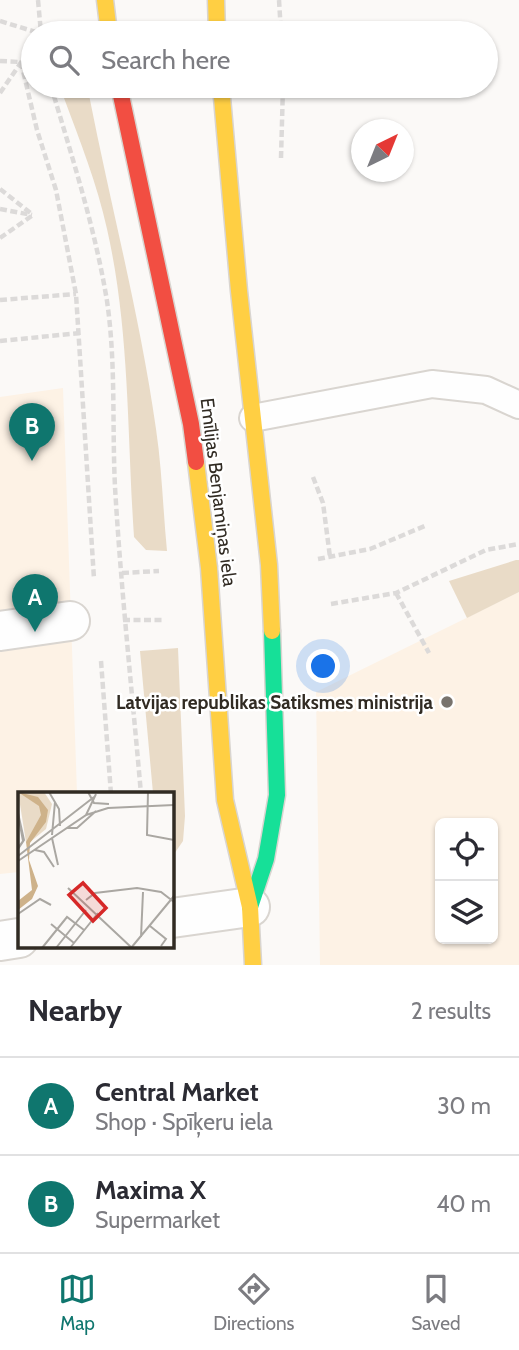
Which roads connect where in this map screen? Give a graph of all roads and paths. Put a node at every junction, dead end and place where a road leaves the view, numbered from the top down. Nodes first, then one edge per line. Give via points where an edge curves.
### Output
1 (38, 0) edge
2 (105, 0) edge
3 (216, 0) edge
4 (279, 0) edge
5 (0, 21) edge
6 (39, 21) edge
7 (108, 21) edge
8 (217, 21) edge
9 (280, 21) edge
10 (21, 27) edge
11 (0, 61) edge
12 (21, 62) joint
13 (0, 93) edge
14 (29, 98) edge
15 (55, 98) edge
16 (122, 98) edge
17 (222, 98) edge
18 (0, 189) edge
19 (0, 209) edge
20 (33, 215) junction
21 (0, 238) edge
22 (76, 294) junction
23 (0, 300) edge
24 (80, 333) junction
25 (0, 341) edge
26 (519, 405) edge
27 (253, 418) junction
28 (519, 544) edge
29 (95, 589) dead end
30 (396, 593) junction
31 (331, 604) dead end
32 (117, 620) dead end
33 (126, 620) junction
34 (172, 620) dead end
35 (70, 621) dead end
36 (0, 631) edge
37 (100, 652) dead end
38 (429, 653) dead end
39 (111, 792) edge
40 (141, 792) edge
41 (250, 907) junction
42 (173, 918) edge
43 (18, 938) edge
44 (0, 941) edge
45 (253, 965) edge

1 - 6 path
2 - 7 street
3 - 8 street
4 - 9 path
5 - 10 path
11 - 12 path
12 - 13 path
14 - 22 path via 56,190
15 - 33 path via 94,232 107,303
16 - 41 street, Emīlijas Benjamiņas iela via 191,424 211,593 225,800
17 - 27 street, Emīlijas Benjamiņas iela
18 - 20 path
19 - 20 path
20 - 21 path
22 - 23 path
22 - 24 path
24 - 25 path
24 - 29 path
26 - 27 lane via 486,390 432,384
27 - 41 street, Emīlijas Benjamiņas iela via 269,565 276,795 266,859
28 - 30 path via 486,550
30 - 31 path
30 - 38 path
32 - 33 path
33 - 34 path
33 - 40 path
35 - 36 street
37 - 39 path
41 - 42 street
41 - 45 street, Emīlijas Benjamiņas iela
43 - 44 street

